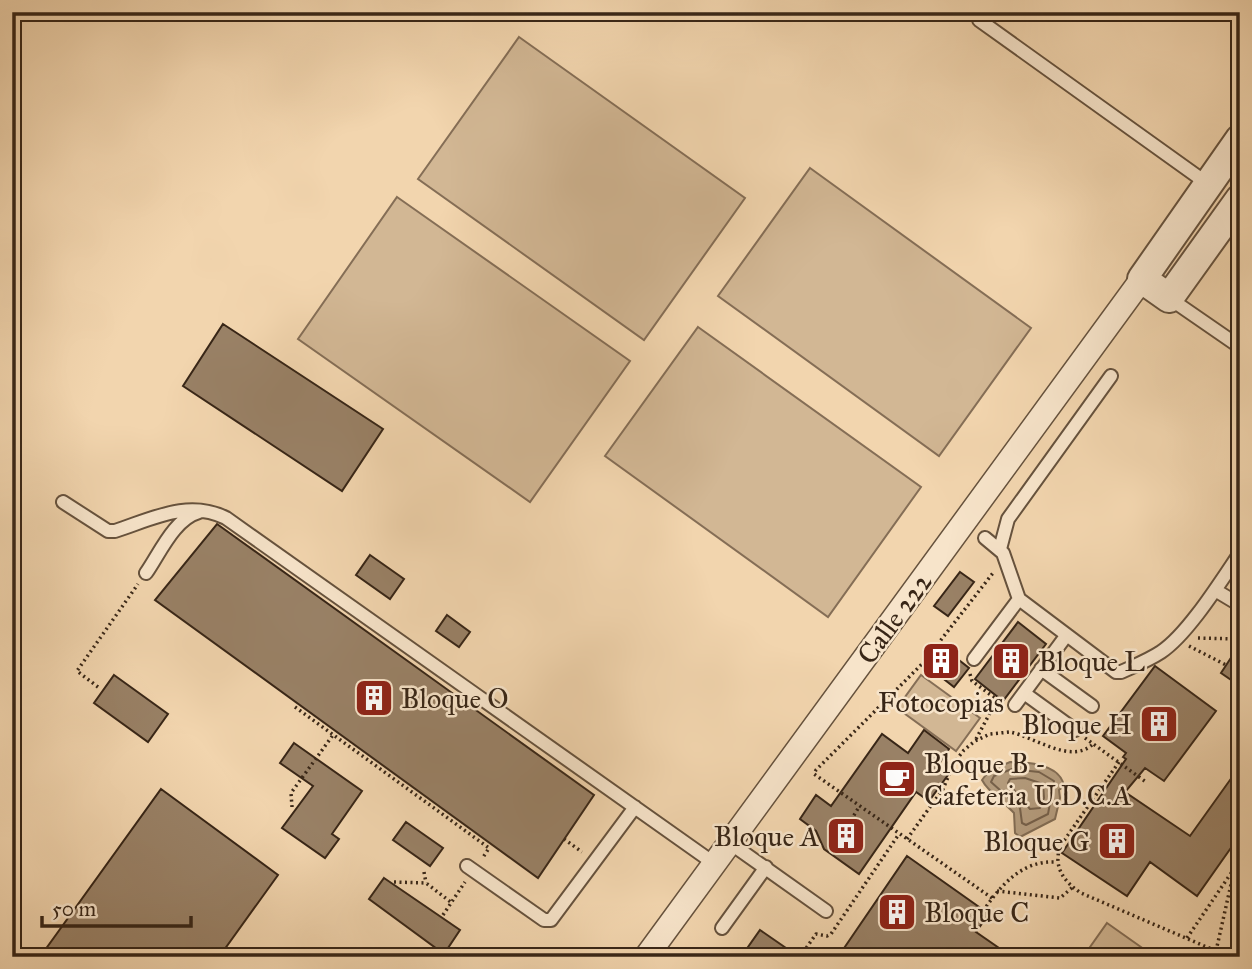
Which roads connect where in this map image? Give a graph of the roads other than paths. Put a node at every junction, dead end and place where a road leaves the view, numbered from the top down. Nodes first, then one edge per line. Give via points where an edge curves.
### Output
1 (979, 20) dead end
2 (1240, 139) edge
3 (1208, 184) junction
4 (1240, 199) edge
5 (1142, 279) junction
6 (1169, 298) junction
7 (1240, 347) edge
8 (1111, 376) dead end
9 (63, 502) dead end
10 (206, 510) junction
11 (975, 530) junction
12 (1002, 553) junction
13 (1240, 553) edge
14 (146, 573) road end
15 (1215, 590) junction
16 (1019, 599) junction
17 (1240, 605) edge
18 (1066, 636) junction
19 (974, 659) road end
20 (1041, 669) junction
21 (1024, 693) junction
22 (1015, 705) road end
23 (1092, 706) dead end
24 (1075, 730) road end
25 (635, 807) junction
26 (730, 842) junction
27 (715, 863) junction
28 (766, 867) junction
29 (470, 869) road end
30 (826, 911) dead end
31 (722, 928) dead end
32 (646, 957) edge

1 - 3 lane
2 - 3 street, Calle 222
3 - 5 street, Calle 222
4 - 6 street
5 - 6 street
5 - 11 street, Calle 222
6 - 7 lane
8 - 12 lane via 1008,519
9 - 10 lane via 108,531 182,509
10 - 14 lane via 183,520
10 - 25 lane via 226,518
11 - 12 lane
11 - 26 street, Calle 222
12 - 16 lane
13 - 15 lane
15 - 17 lane
15 - 18 lane via 1169,646 1121,672 1111,670
16 - 18 lane
16 - 19 lane
18 - 20 lane
20 - 21 lane
20 - 23 lane
21 - 22 lane
21 - 24 lane
25 - 27 lane
25 - 29 lane via 547,921
26 - 27 street, Calle 222
26 - 28 lane
27 - 32 street, Calle 222
28 - 30 lane
28 - 31 lane

